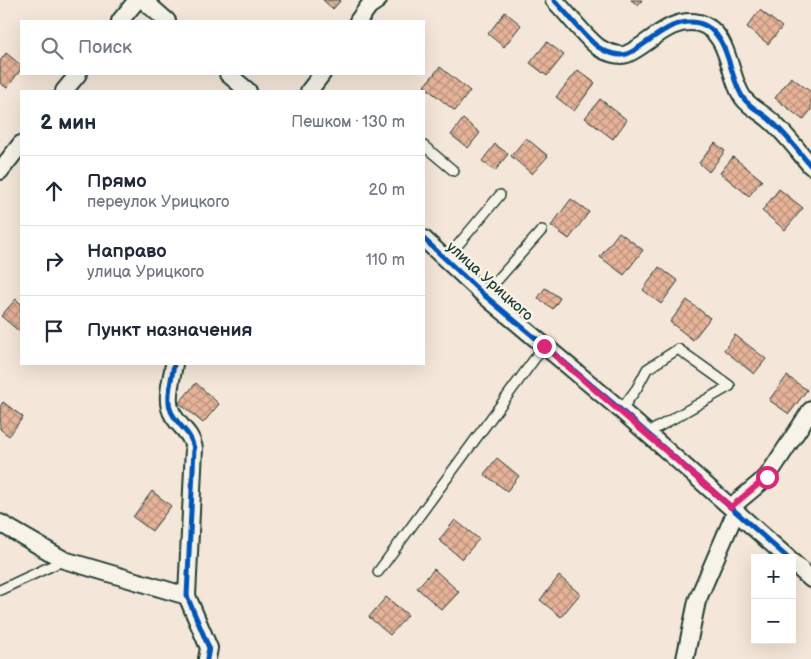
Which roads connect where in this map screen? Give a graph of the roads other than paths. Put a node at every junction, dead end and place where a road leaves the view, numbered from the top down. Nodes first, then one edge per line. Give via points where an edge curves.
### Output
1 (137, 0) edge
2 (143, 0) edge
3 (378, 0) edge
4 (554, 0) edge
5 (121, 20) edge
6 (166, 20) edge
7 (359, 20) edge
8 (77, 75) edge
9 (229, 75) edge
10 (321, 75) edge
11 (65, 90) edge
12 (247, 90) edge
13 (310, 90) edge
14 (20, 145) edge
15 (425, 147) edge
16 (811, 166) edge
17 (0, 171) edge
18 (454, 171) dead end
19 (500, 195) dead end
20 (542, 230) dead end
21 (425, 240) edge
22 (446, 258) junction
23 (484, 295) junction
24 (544, 346) junction
25 (174, 365) edge
26 (621, 410) junction
27 (811, 410) edge
28 (646, 434) junction
29 (734, 509) junction
30 (0, 523) edge
31 (784, 554) edge
32 (64, 560) junction
33 (796, 566) edge
34 (378, 572) dead end
35 (811, 579) edge
36 (0, 590) edge
37 (187, 596) junction
38 (207, 659) edge
39 (685, 659) edge

1 - 5 street
2 - 6 street
3 - 7 street
4 - 16 street via 599,48 620,55 675,25 687,22 700,24 712,31 723,45 743,99 771,121
8 - 11 street
9 - 12 street
10 - 13 street
14 - 17 street
15 - 18 lane
19 - 22 lane
20 - 23 lane
21 - 22 street, улица Урицкого
22 - 23 street, улица Урицкого
23 - 24 street, улица Урицкого
24 - 26 street, улица Урицкого
24 - 34 lane
25 - 37 street via 168,400 172,414 192,437 194,448
26 - 28 street, улица Урицкого
26 - 28 lane via 647,369 678,349 730,386
27 - 29 street via 767,477
28 - 29 street, улица Урицкого
29 - 31 street, улица Урицкого
29 - 39 street via 697,601
30 - 32 street
32 - 36 lane
32 - 37 street
33 - 35 street
37 - 38 street via 209,648

